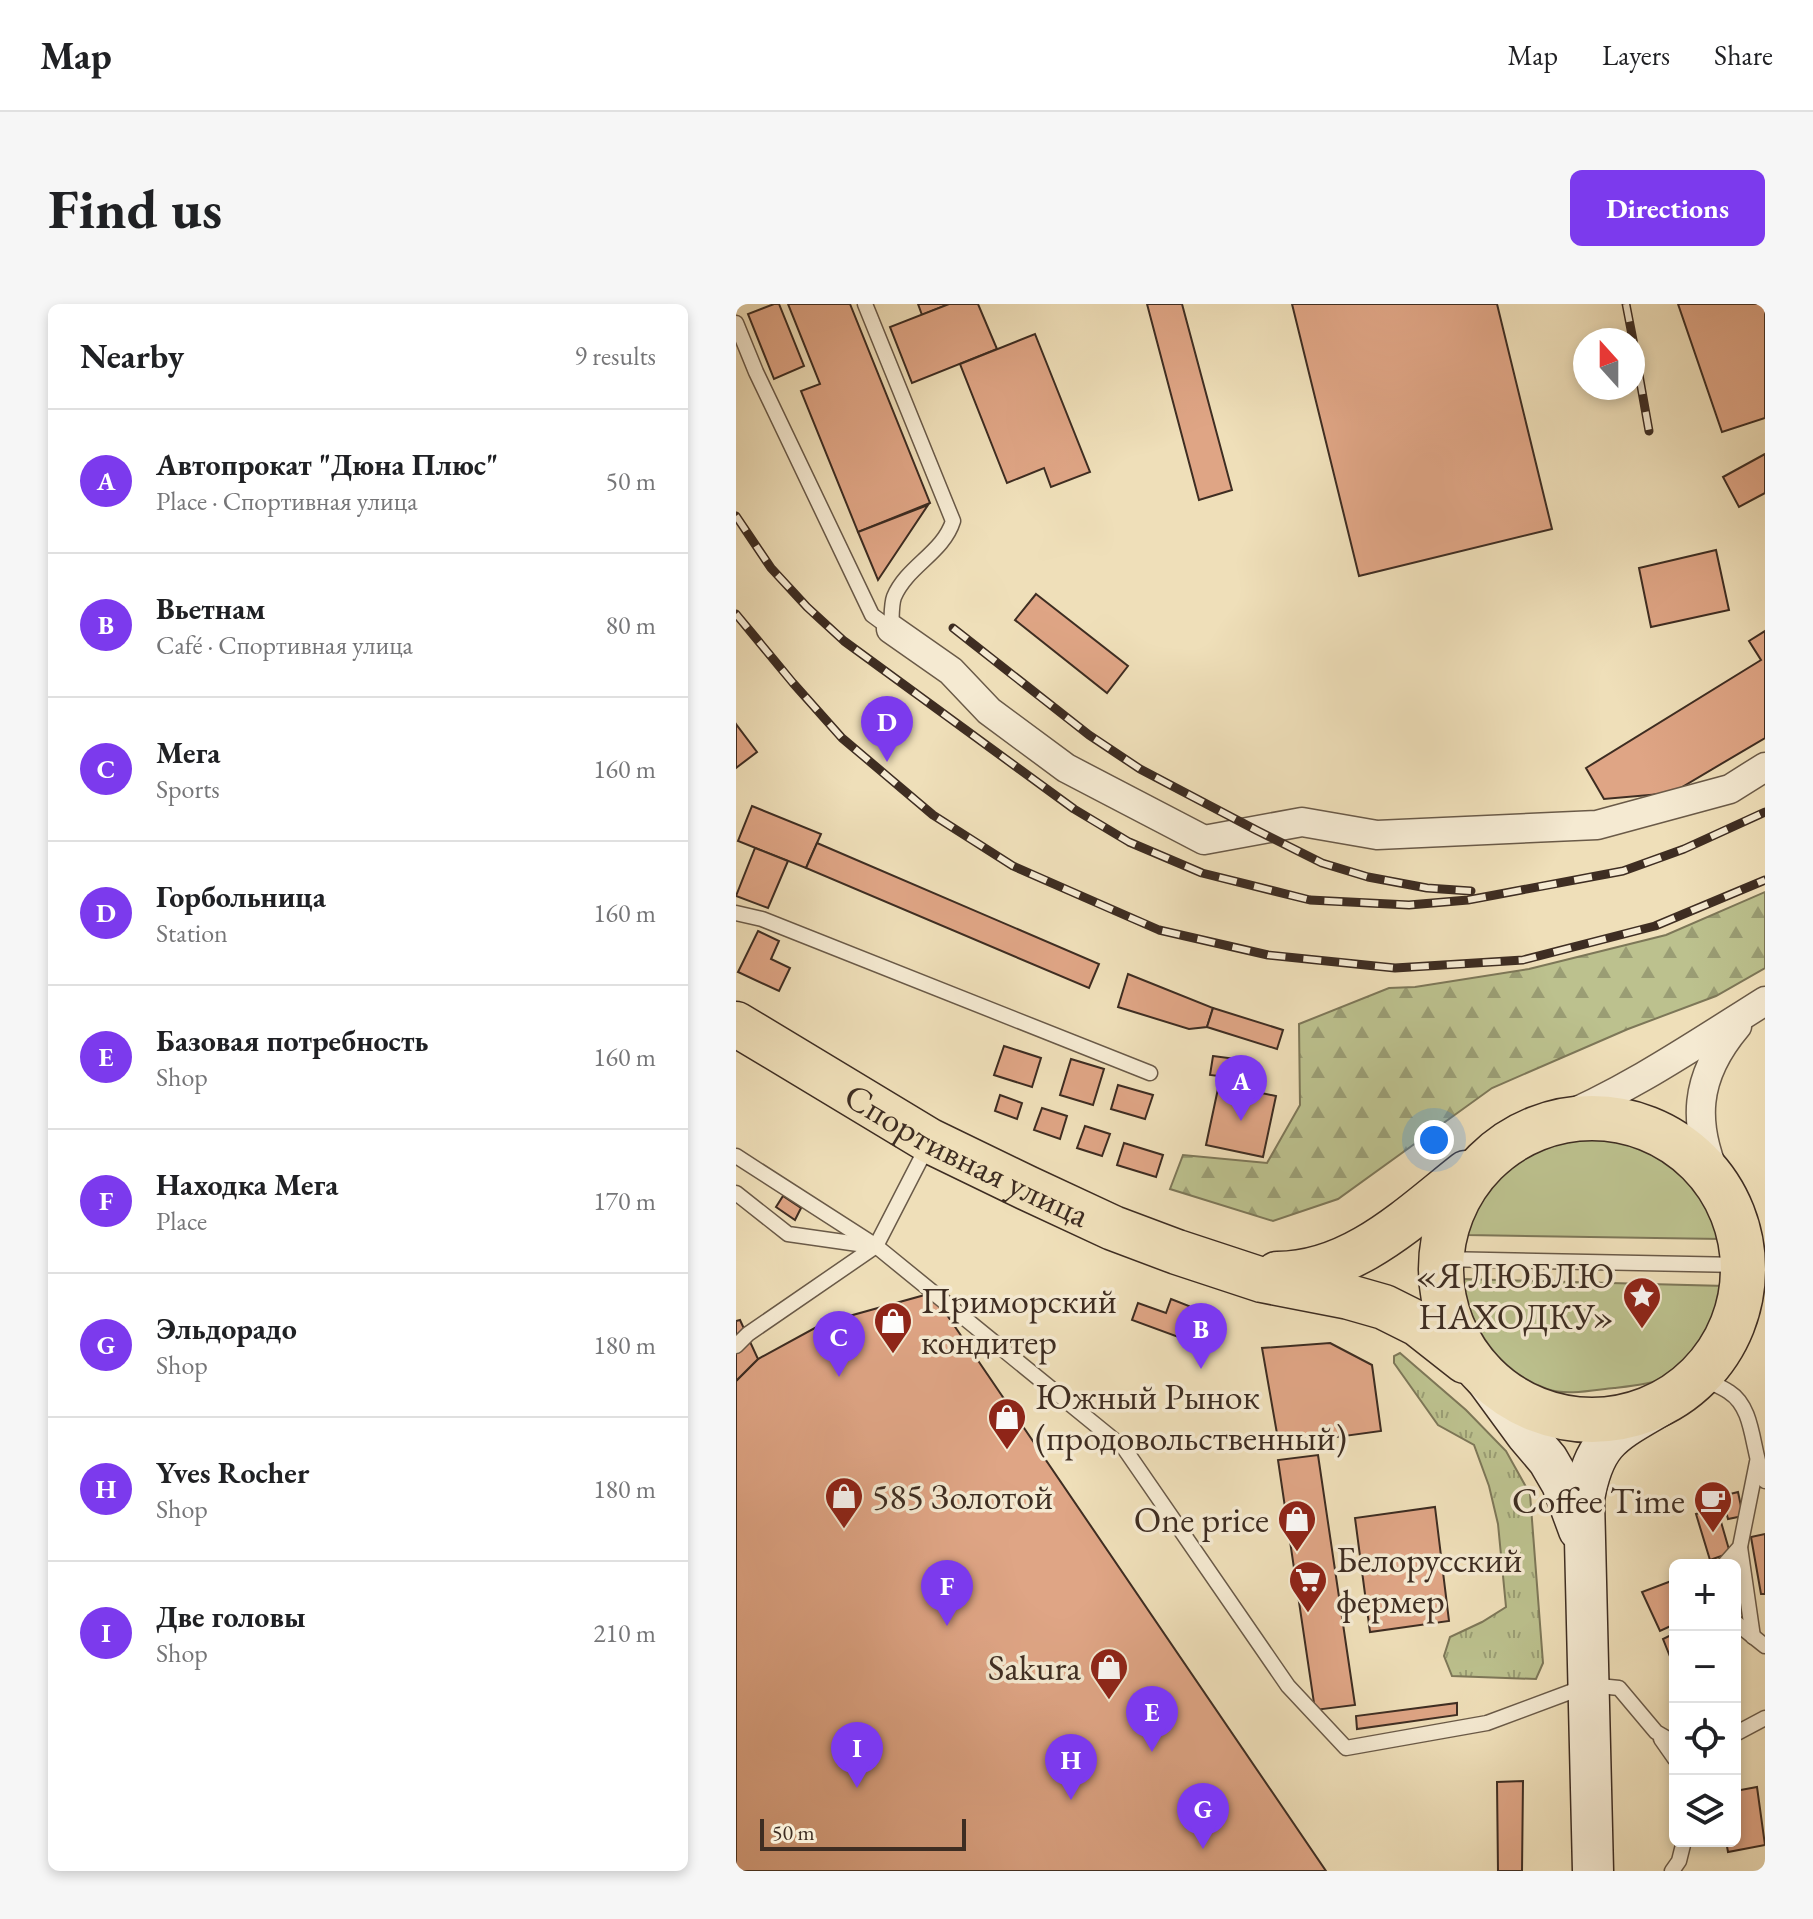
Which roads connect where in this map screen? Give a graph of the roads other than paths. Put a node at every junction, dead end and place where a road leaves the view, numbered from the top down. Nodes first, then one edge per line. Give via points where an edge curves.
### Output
1 (865, 304) edge
2 (736, 323) edge
3 (891, 629) junction
4 (1765, 767) edge
5 (736, 913) edge
6 (1765, 1002) edge
7 (736, 1024) edge
8 (1150, 1073) dead end
9 (1550, 1123) junction
10 (930, 1141) junction
11 (1502, 1146) junction
12 (736, 1156) edge
13 (1719, 1184) junction
14 (736, 1193) edge
15 (876, 1246) junction
16 (1752, 1252) edge
17 (1441, 1259) junction
18 (1212, 1263) junction
19 (1765, 1323) edge
20 (736, 1346) edge
21 (1700, 1377) junction
22 (1485, 1378) junction
23 (1660, 1406) junction
24 (1746, 1415) junction
25 (1765, 1434) edge
26 (1757, 1462) junction
27 (1765, 1481) edge
28 (1584, 1545) junction
29 (1740, 1547) junction
30 (1729, 1559) edge
31 (1741, 1627) edge
32 (1759, 1642) edge
33 (1589, 1685) junction
34 (1765, 1718) edge
35 (1741, 1731) edge
36 (1656, 1732) junction
37 (1669, 1740) edge
38 (1669, 1750) edge
39 (1682, 1847) edge
40 (1593, 1871) edge
41 (1672, 1871) edge

1 - 3 lane via 953,521 948,536 894,597
2 - 3 lane via 872,615
3 - 4 street via 951,671 989,711 1066,768 1204,840 1302,822 1377,835 1597,825 1730,789
5 - 8 lane
6 - 9 street via 1636,1081
6 - 13 street via 1736,1027 1706,1076 1700,1106 1703,1138
7 - 10 main road, Спортивная улица
9 - 11 main road
9 - 13 main road via 1605,1117 1650,1128 1692,1153
10 - 15 lane
10 - 18 main road, Спортивная улица via 1113,1228
11 - 17 main road via 1469,1179 1449,1217
11 - 18 main road, Спортивная улица via 1348,1259 1281,1274
12 - 15 lane
13 - 16 main road
14 - 15 lane via 788,1234
15 - 20 lane
15 - 33 lane via 1124,1448 1288,1686 1346,1748 1487,1723
16 - 17 lane
16 - 21 main road via 1739,1311 1723,1347
17 - 22 main road via 1443,1305 1459,1343
18 - 22 main road, Спортивная улица via 1262,1280 1384,1307 1418,1324
19 - 21 main road
21 - 23 main road
21 - 24 lane via 1730,1392
22 - 23 main road via 1522,1405 1582,1420 1612,1420
22 - 28 main road, Спортивная улица via 1548,1460
23 - 28 main road, Спортивная улица via 1598,1451 1584,1499
24 - 25 lane
24 - 26 lane
26 - 27 lane
26 - 29 lane
28 - 33 main road, Спортивная улица
29 - 30 lane
29 - 32 lane
31 - 32 lane
33 - 36 lane via 1619,1688
33 - 40 main road, Спортивная улица
34 - 35 lane
36 - 37 lane
36 - 38 lane
39 - 41 lane

